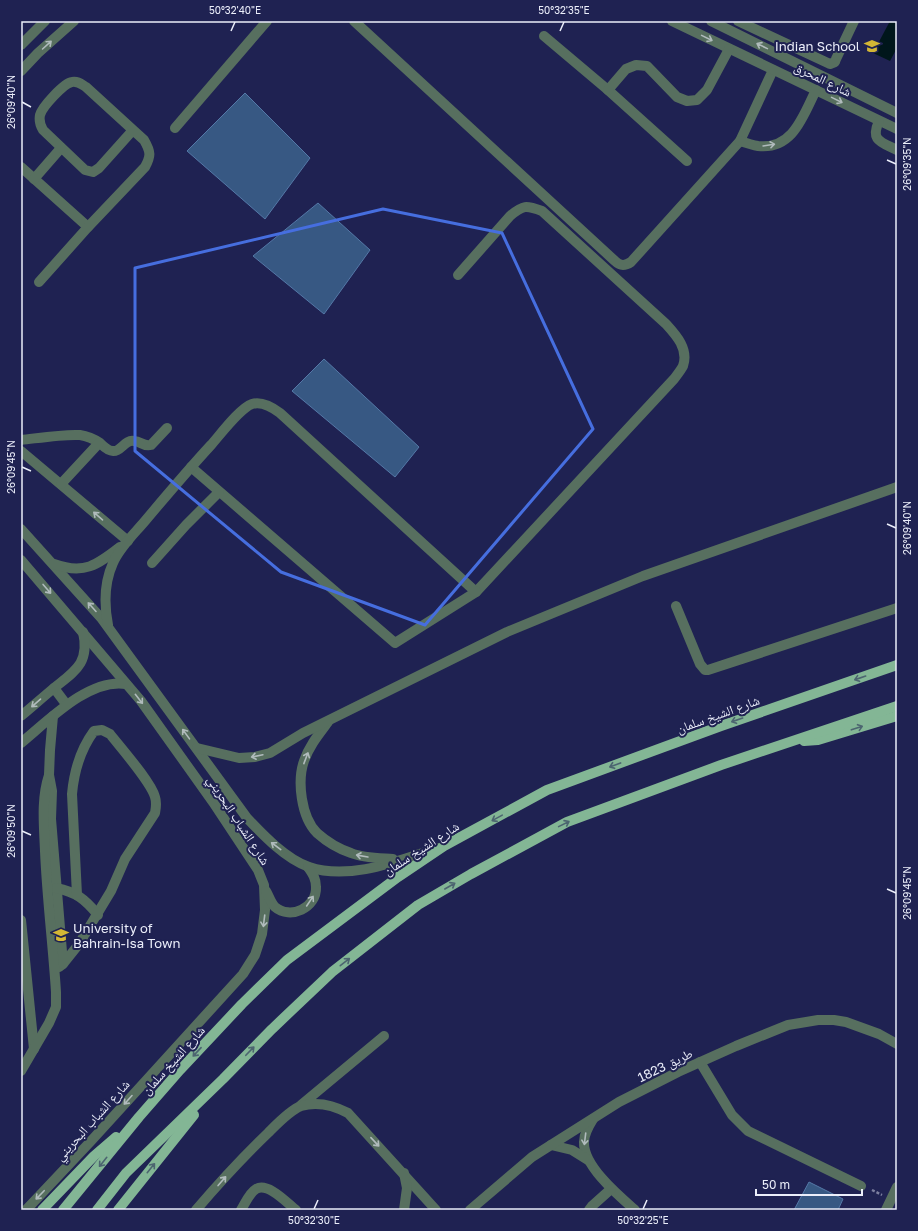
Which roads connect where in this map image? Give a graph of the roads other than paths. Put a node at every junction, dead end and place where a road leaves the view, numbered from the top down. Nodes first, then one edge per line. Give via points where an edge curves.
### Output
1 (45, 21) edge
2 (74, 21) edge
3 (267, 21) edge
4 (354, 21) edge
5 (672, 21) edge
6 (711, 21) edge
7 (738, 21) edge
8 (854, 21) edge
9 (758, 25) edge
10 (544, 36) dead end
11 (21, 44) edge
12 (729, 49) junction
13 (773, 70) junction
14 (21, 71) edge
15 (608, 90) junction
16 (816, 90) junction
17 (897, 113) edge
18 (879, 121) junction
19 (175, 128) dead end
20 (897, 129) edge
21 (133, 130) junction
22 (740, 141) junction
23 (61, 148) junction
24 (897, 150) edge
25 (687, 160) dead end
26 (21, 167) edge
27 (34, 179) junction
28 (88, 227) junction
29 (458, 275) dead end
30 (39, 282) dead end
31 (167, 428) dead end
32 (21, 440) edge
33 (99, 442) junction
34 (21, 451) edge
35 (191, 468) junction
36 (61, 484) junction
37 (897, 487) edge
38 (219, 492) junction
39 (21, 529) edge
40 (128, 541) junction
41 (21, 560) edge
42 (152, 563) dead end
43 (53, 564) junction
44 (476, 592) junction
45 (676, 606) dead end
46 (897, 608) edge
47 (108, 626) junction
48 (83, 632) junction
49 (897, 665) edge
50 (126, 684) junction
51 (54, 688) junction
52 (66, 704) junction
53 (897, 706) edge
54 (21, 716) edge
55 (53, 716) junction
56 (897, 716) edge
57 (329, 720) junction
58 (792, 741) junction
59 (21, 743) edge
60 (197, 748) junction
61 (49, 774) junction
62 (444, 846) junction
63 (401, 860) junction
64 (308, 867) junction
65 (264, 885) junction
66 (56, 888) junction
67 (77, 895) junction
68 (98, 915) junction
69 (21, 920) edge
70 (63, 964) junction
71 (55, 971) junction
72 (384, 1036) dead end
73 (897, 1044) edge
74 (34, 1049) junction
75 (700, 1062) junction
76 (21, 1072) edge
77 (223, 1079) junction
78 (299, 1107) junction
79 (139, 1117) junction
80 (594, 1118) junction
81 (551, 1145) junction
82 (590, 1162) junction
83 (404, 1173) junction
84 (861, 1186) dead end
85 (897, 1187) edge
86 (611, 1189) junction
87 (26, 1210) edge
88 (42, 1210) edge
89 (63, 1210) edge
90 (97, 1210) edge
91 (118, 1210) edge
92 (196, 1210) edge
93 (241, 1210) edge
94 (296, 1210) edge
95 (404, 1210) edge
96 (436, 1210) edge
97 (470, 1210) edge
98 (589, 1210) edge
99 (635, 1210) edge
100 (886, 1210) edge

1 - 11 street
14 -> 2 street
3 - 19 street
4 - 22 street via 618,264 631,262
5 -> 12 street, شارع المحرق
17 -> 6 street, شارع المحرق
7 - 9 street
8 - 9 street via 836,59 830,64
10 - 15 street
12 - 13 street, شارع المحرق
12 - 15 street via 707,90 697,100 687,101 677,97 647,66 636,65 626,69
13 - 16 street, شارع المحرق
13 - 22 street
15 - 25 street
16 -> 18 street, شارع المحرق
22 -> 16 street via 758,146 769,146 783,141 795,131
18 - 20 street, شارع المحرق
18 - 24 street via 875,134 877,139
21 - 23 street via 93,172 85,170
21 - 23 street via 86,87 79,82 70,82 64,85 40,114 42,130
21 - 28 street via 149,148 150,158 145,167
23 - 27 street
26 - 27 street
27 - 28 street
28 - 30 street
29 - 44 street via 510,216 520,208 530,206 542,211 666,324 684,350 683,365 674,379
31 - 33 street via 154,443 147,446 132,440 113,452
32 - 33 street via 74,435 87,436
33 - 36 street
34 - 36 street
35 - 38 street
35 - 40 street
35 - 44 street via 241,412 252,404 269,405 280,412
40 -> 36 street
37 - 57 street via 636,579 507,632
38 - 42 street
38 - 44 street via 395,644
39 - 43 street, شارع الشباب البحريني
40 - 43 street via 90,567 71,569
40 - 47 street via 114,561 109,574 105,600
41 -> 48 street, شارع الشباب البحريني
47 -> 43 street, شارع الشباب البحريني
45 - 46 street via 700,664 705,670
60 -> 47 street, شارع الشباب البحريني
48 - 50 street, شارع الشباب البحريني
48 - 51 street via 84,649 79,665
49 -> 62 main road, شارع الشيخ سلمان via 548,790
50 - 52 street via 106,684
50 -> 65 street, شارع الشباب البحريني via 213,802 258,870
51 - 52 street
51 -> 54 street
52 - 55 street
53 - 58 main road
55 - 59 street
55 - 61 street
58 -> 56 main road via 818,740
57 -> 60 street via 270,753 254,757 239,758
63 -> 57 street via 352,854 334,845 317,832 310,822 302,801 304,761
77 -> 58 main road via 332,972 418,905 567,822
64 -> 60 street, شارع الشباب البحريني via 268,840 247,818
61 - 66 street
61 - 71 street via 44,790 43,819 46,887
62 - 63 street, شارع الشباب البحريني
62 -> 79 main road, شارع الشيخ سلمان via 287,960 227,1020
63 - 64 street, شارع الشباب البحريني via 346,872
65 -> 64 street via 274,906 282,912 294,913 305,908 313,900 316,889 315,877
65 -> 87 street, شارع الشباب البحريني via 265,910 262,934 255,955 243,974
66 - 67 street
66 - 70 street
67 - 68 street via 88,902
67 - 68 street via 73,783 87,740 94,732 102,730 110,734 149,785 157,804 152,819 125,860
68 - 70 street via 80,944
69 - 74 street
70 - 71 street
71 - 74 street via 56,1007
72 - 78 street
73 - 75 street, طريق 1823 via 879,1034 846,1022 818,1020 788,1025
74 - 76 street
75 - 80 street, طريق 1823 via 620,1102
75 - 84 street via 732,1115 748,1131
77 - 90 main road via 126,1174
91 -> 77 main road
78 -> 83 street via 311,1103 323,1104 348,1113
92 -> 78 street via 235,1165 282,1119
79 - 88 main road via 94,1156
79 -> 89 main road, شارع الشيخ سلمان
80 - 81 street, طريق 1823
80 -> 82 street via 584,1141
81 - 82 street via 572,1150
81 - 97 street, طريق 1823 via 532,1157
82 - 86 street
83 - 95 street
83 - 96 street
85 - 100 street
86 - 98 street
86 - 99 street
93 - 94 street via 256,1189 262,1187 269,1189

